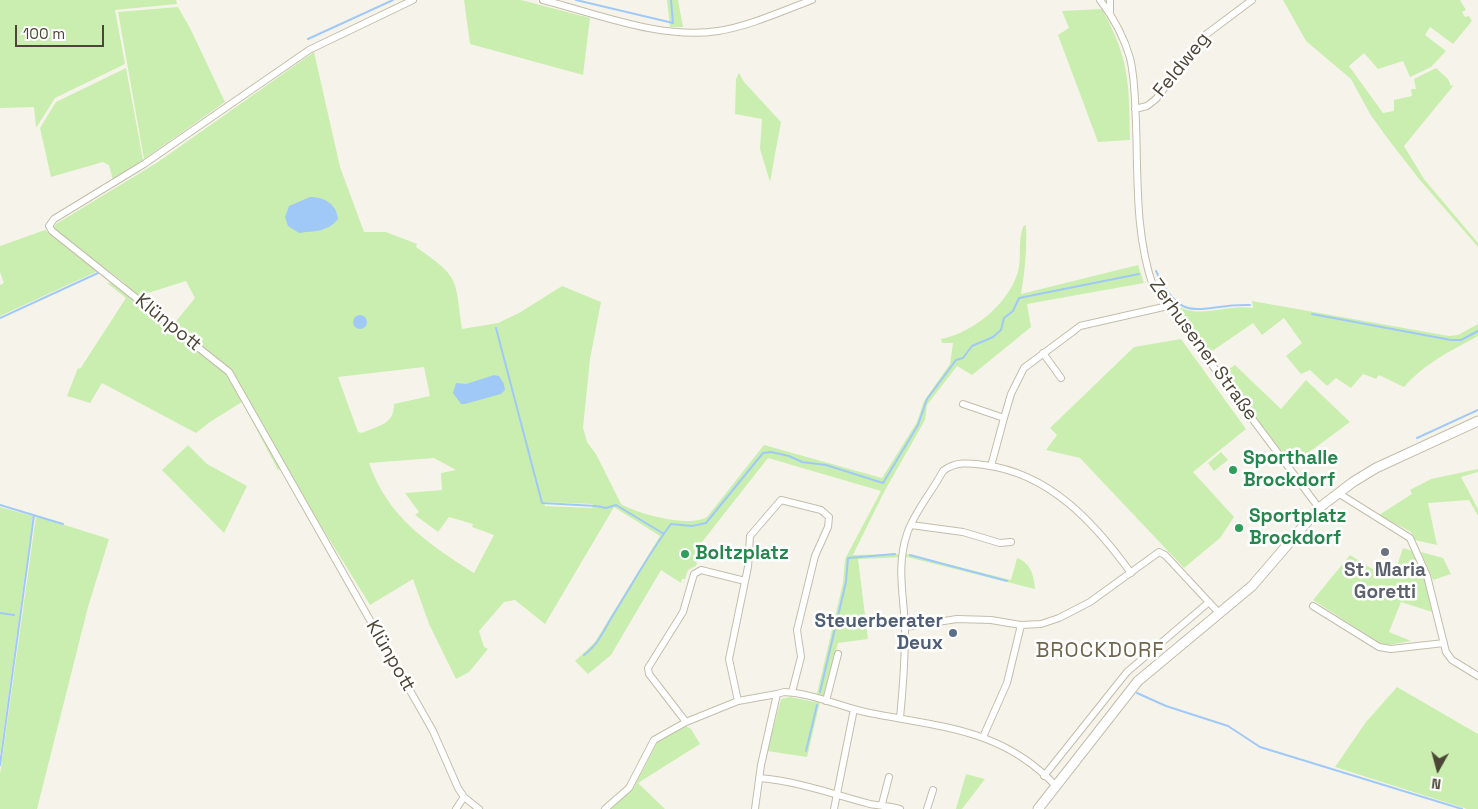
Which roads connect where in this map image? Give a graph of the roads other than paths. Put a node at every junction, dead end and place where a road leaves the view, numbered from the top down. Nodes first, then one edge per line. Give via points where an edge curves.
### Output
1 (413, 0) edge
2 (543, 0) edge
3 (812, 0) edge
4 (1100, 0) edge
5 (1110, 0) edge
6 (1252, 0) edge
7 (1111, 14) junction
8 (1135, 109) junction
9 (1168, 306) junction
10 (1043, 353) junction
11 (1061, 378) dead end
12 (964, 404) dead end
13 (1004, 418) junction
14 (1478, 421) edge
15 (991, 466) junction
16 (1338, 493) junction
17 (1319, 508) junction
18 (911, 524) junction
19 (1011, 542) dead end
20 (1131, 573) junction
21 (745, 581) junction
22 (1209, 602) junction
23 (1313, 606) dead end
24 (1220, 614) junction
25 (1020, 625) junction
26 (905, 627) junction
27 (1444, 643) junction
28 (838, 654) dead end
29 (1478, 676) edge
30 (792, 692) junction
31 (777, 694) junction
32 (738, 701) junction
33 (826, 701) junction
34 (854, 709) junction
35 (900, 718) junction
36 (686, 722) junction
37 (983, 737) junction
38 (1044, 776) junction
39 (889, 777) dead end
40 (759, 778) junction
41 (1056, 786) junction
42 (933, 790) dead end
43 (838, 794) junction
44 (464, 797) junction
45 (882, 804) junction
46 (456, 809) edge
47 (479, 809) edge
48 (605, 809) edge
49 (756, 809) edge
50 (834, 809) edge
51 (900, 809) edge
52 (927, 809) edge
53 (1038, 809) edge

1 - 44 street, Klünpott via 309,50 144,164 54,219 49,226 229,372 422,711
2 - 3 street via 662,31 693,33 731,28
4 - 7 street, Zerhusener Straße
5 - 7 street
6 - 8 street, Feldweg via 1204,36 1156,99
7 - 8 street, Zerhusener Straße via 1130,58
8 - 9 street, Zerhusener Straße via 1143,254 1153,286
9 - 10 street via 1080,326
9 - 17 street, Zerhusener Straße
10 - 11 street
10 - 13 street via 1024,368
12 - 13 street
13 - 15 street
14 - 16 street via 1376,468
15 - 18 street via 962,463 943,471
15 - 20 street via 1045,484 1106,541
16 - 17 street
16 - 27 street via 1410,538 1426,576
17 - 24 street via 1266,571
18 - 19 street via 963,532 1000,543
18 - 26 street via 900,574
20 - 22 street via 1159,552
20 - 25 street via 1074,612 1042,624
21 - 30 street via 750,536 777,502 785,499 827,513 829,522 815,556 797,630 801,656
21 - 32 street via 729,659
21 - 36 street via 701,570 694,574 683,612 649,663 649,674
22 - 24 street
22 - 38 street via 1127,672
23 - 27 street via 1378,647
24 - 41 street via 1138,682
25 - 26 street via 957,619
25 - 37 street via 1007,683
26 - 35 street
27 - 29 street via 1452,660
28 - 33 street
30 - 31 street
30 - 33 street
31 - 32 street
31 - 40 street
32 - 36 street
33 - 34 street
34 - 35 street
34 - 43 street
35 - 37 street via 952,727
36 - 48 street via 654,740 629,788
37 - 38 street via 1014,752
38 - 41 street
39 - 45 street
40 - 43 street via 802,784
40 - 49 street
41 - 53 street
42 - 52 street
43 - 45 street via 873,805
43 - 50 street
44 - 46 street
44 - 47 street, Klünpott
45 - 51 street

